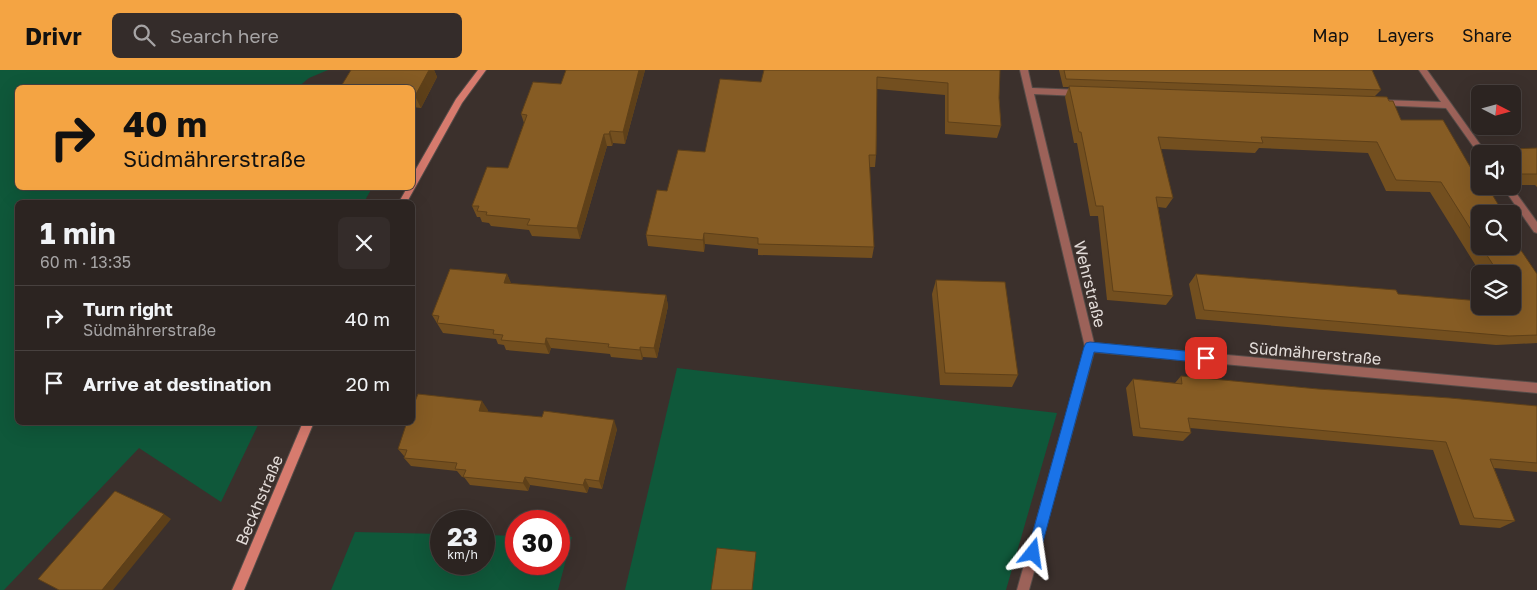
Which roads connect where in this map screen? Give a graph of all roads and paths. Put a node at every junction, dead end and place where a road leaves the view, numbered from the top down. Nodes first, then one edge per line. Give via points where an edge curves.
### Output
1 (482, 70) edge
2 (1024, 70) edge
3 (1423, 70) edge
4 (1030, 91) junction
5 (1090, 93) edge
6 (1369, 102) edge
7 (1448, 105) junction
8 (1477, 145) edge
9 (415, 181) edge
10 (1512, 195) edge
11 (1537, 229) edge
12 (1090, 347) junction
13 (1537, 388) edge
14 (308, 425) edge
15 (238, 590) edge
16 (1023, 590) edge

1 - 9 street via 459,101
2 - 4 street, Wehrstraße
3 - 7 street
4 - 5 street
4 - 12 street, Wehrstraße
6 - 7 street
7 - 8 street
10 - 11 street
12 - 13 street, Südmährerstraße
12 - 16 street, Wehrstraße
14 - 15 street, Beckhstraße

